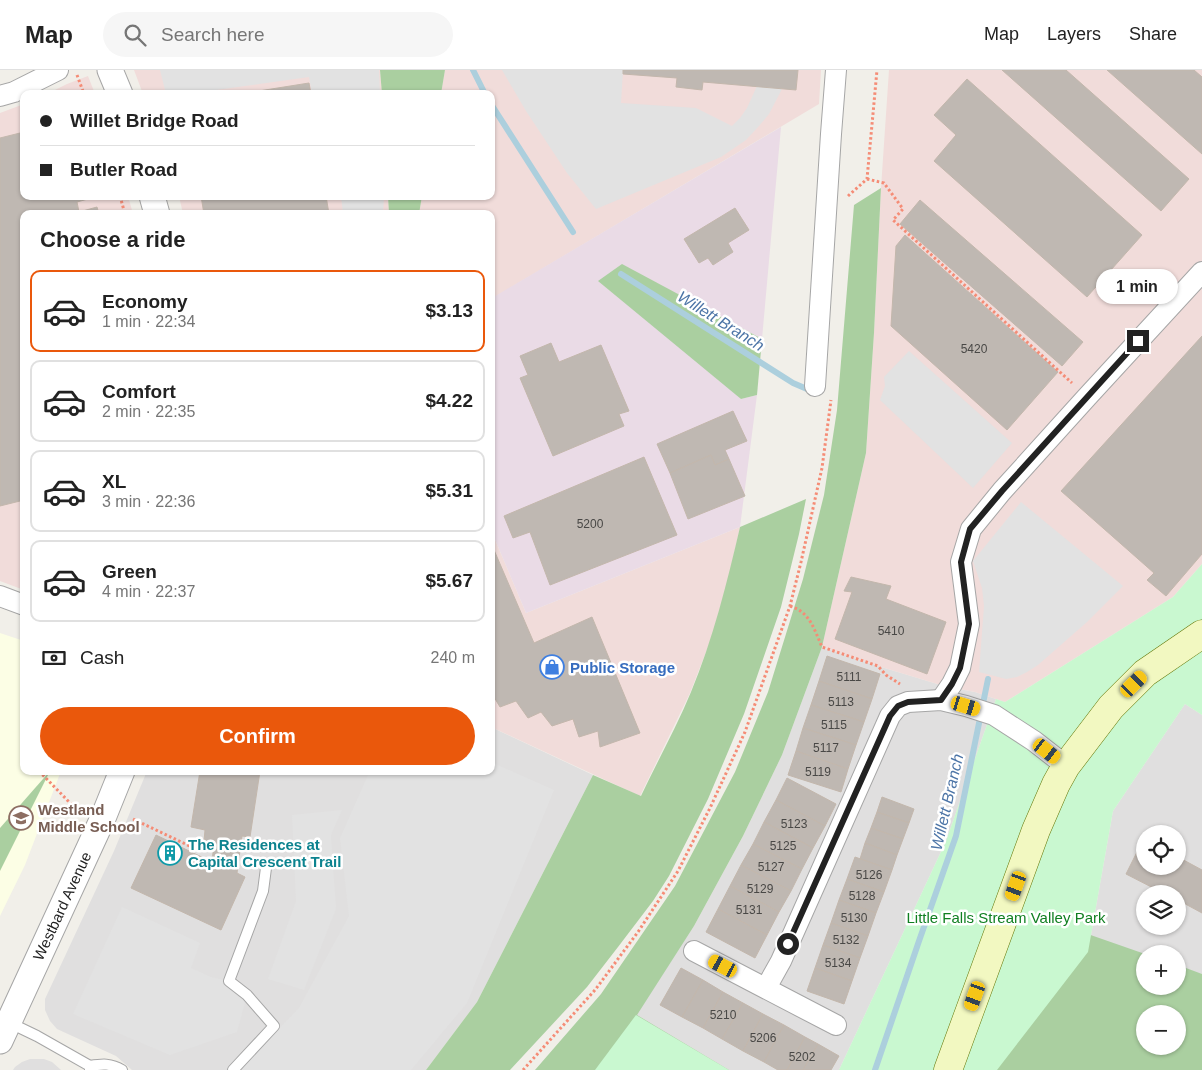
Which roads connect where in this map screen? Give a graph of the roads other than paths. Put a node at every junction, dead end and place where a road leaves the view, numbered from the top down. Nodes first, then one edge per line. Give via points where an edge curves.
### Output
1 (58, 70) edge
2 (110, 70) edge
3 (836, 70) edge
4 (118, 90) edge
5 (0, 96) edge
6 (1202, 272) edge
7 (824, 391) road end
8 (0, 596) edge
9 (20, 604) edge
10 (1202, 634) edge
11 (941, 700) junction
12 (1066, 766) junction
13 (120, 775) edge
14 (266, 868) dead end
15 (694, 951) dead end
16 (766, 988) junction
17 (836, 1025) dead end
18 (4, 1031) edge
19 (90, 1068) edge
20 (122, 1070) edge
21 (233, 1070) edge
22 (948, 1070) edge

1 - 5 street
2 - 4 street
3 - 7 street via 830,134
6 - 11 street via 970,529 961,562 969,624 960,668
8 - 9 street
10 - 12 main road via 1145,672 1111,707
11 - 12 street via 994,715 1034,740
11 - 16 street via 908,702 898,706 890,716
12 - 22 main road via 1036,830
13 - 18 street, Westbard Avenue
14 - 21 lane via 262,891 229,982 247,995 274,1026
15 - 16 street
16 - 17 street
18 - 19 lane via 38,1036
19 - 20 lane via 104,1064

